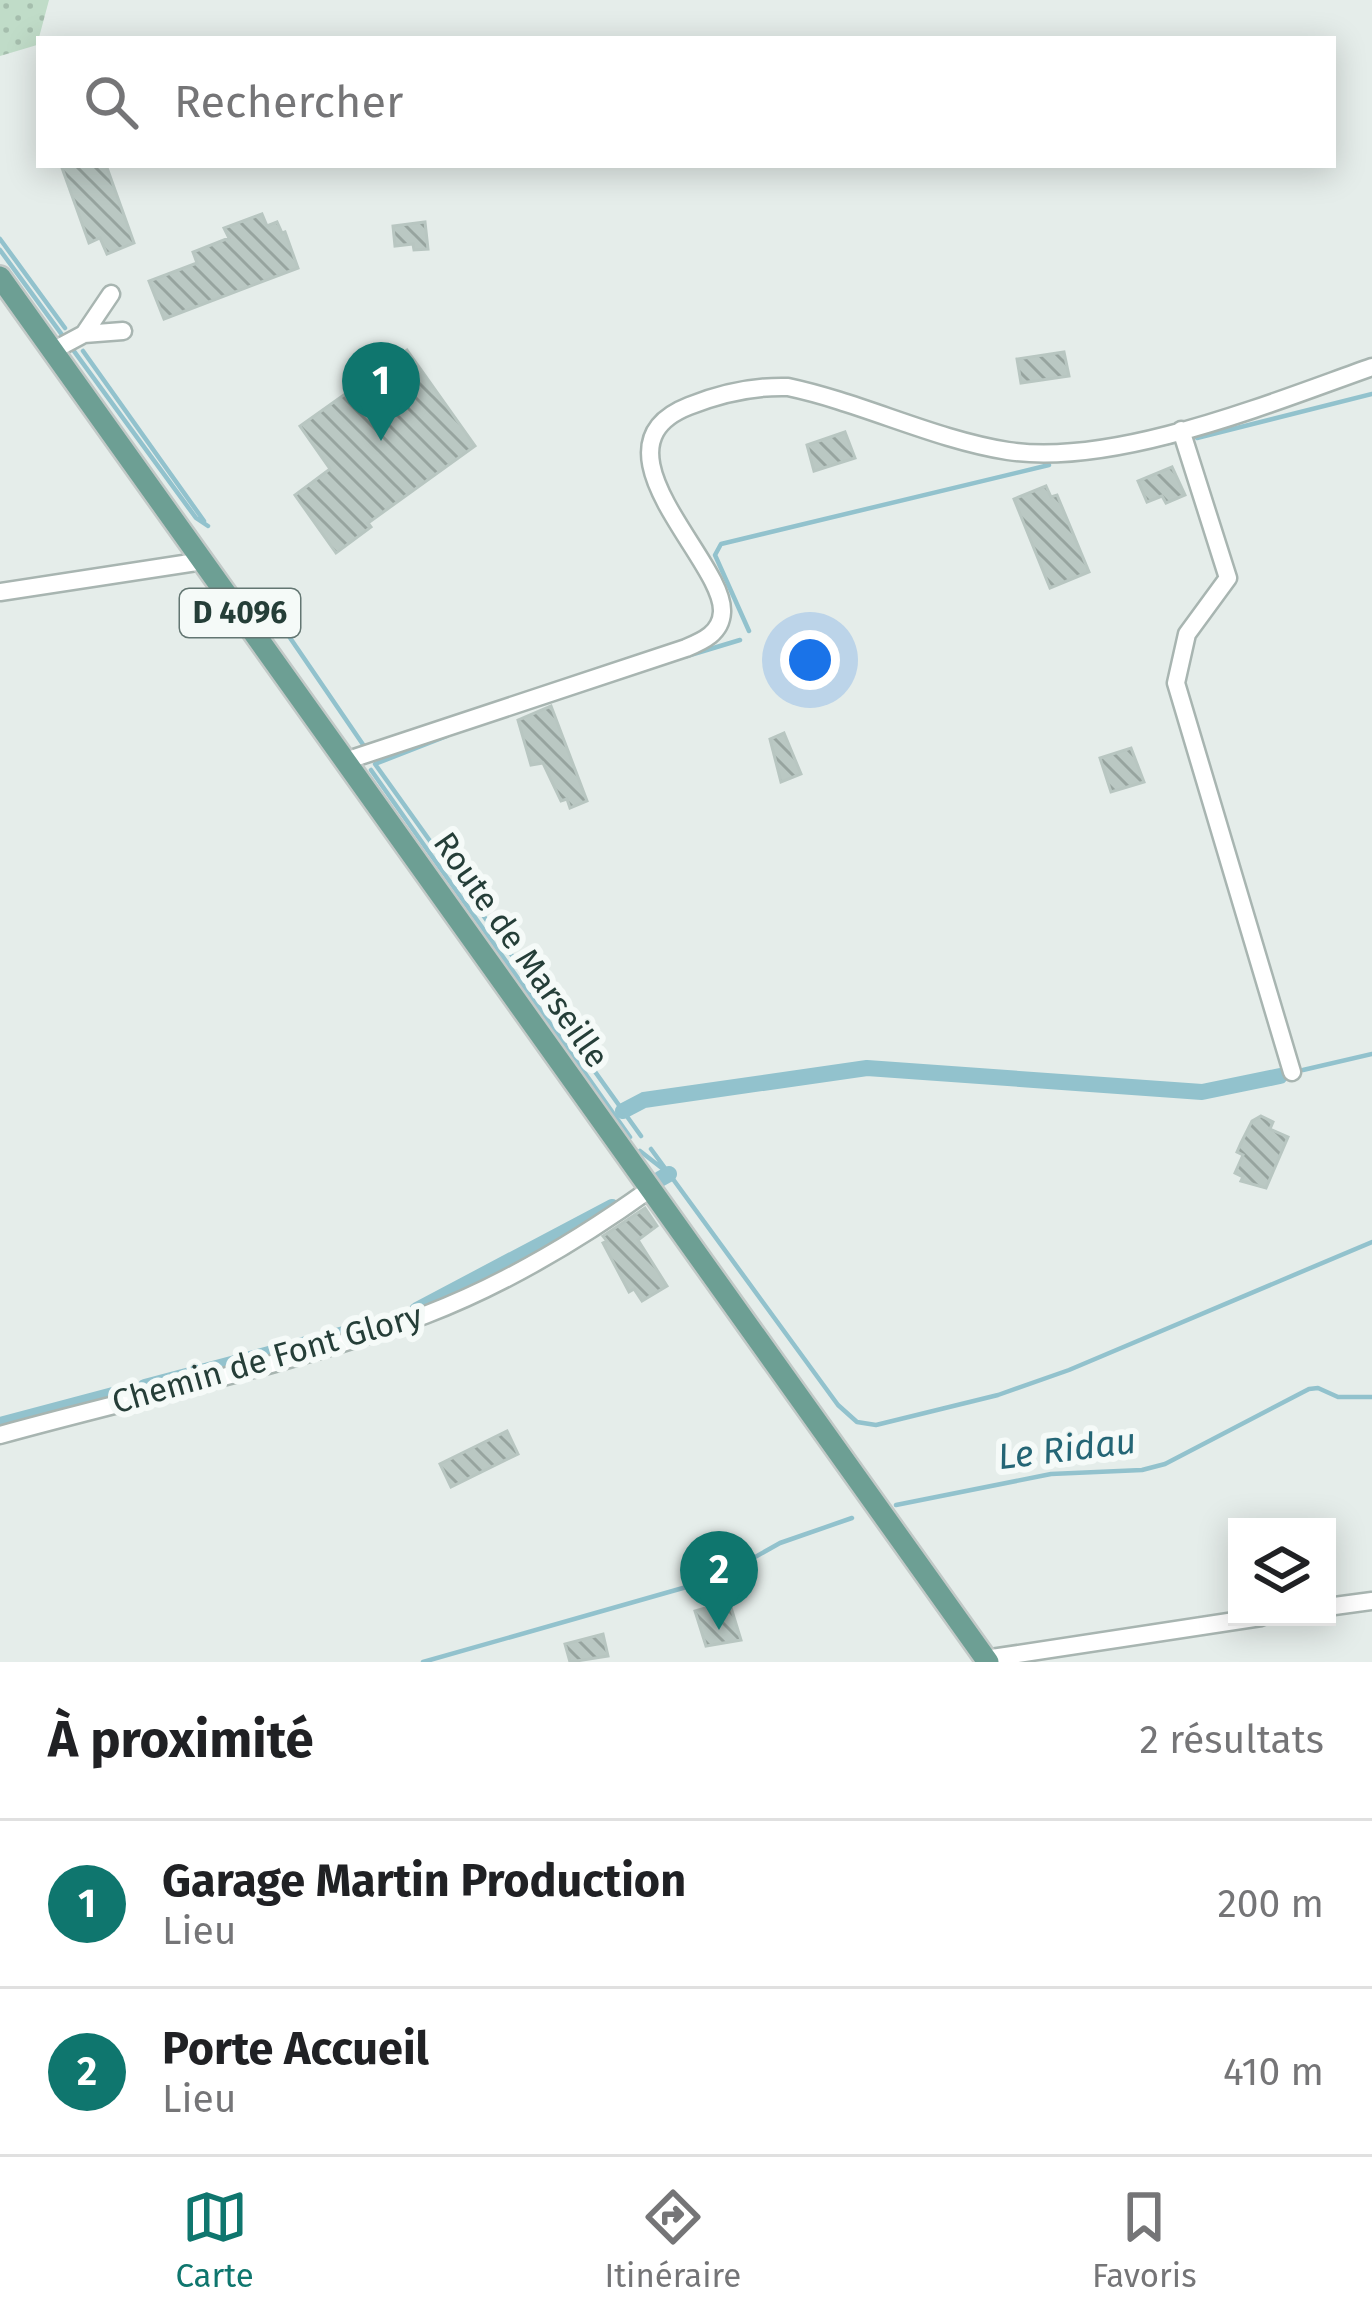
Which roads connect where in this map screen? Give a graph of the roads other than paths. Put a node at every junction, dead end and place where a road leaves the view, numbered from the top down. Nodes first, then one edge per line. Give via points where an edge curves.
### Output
1 (0, 277) edge
2 (111, 294) dead end
3 (123, 331) dead end
4 (84, 334) junction
5 (54, 350) junction
6 (1372, 367) edge
7 (1181, 430) junction
8 (203, 561) junction
9 (0, 592) edge
10 (346, 761) junction
11 (1292, 1072) dead end
12 (650, 1189) junction
13 (0, 1435) edge
14 (1372, 1601) edge
15 (1336, 1606) edge
16 (1228, 1622) edge
17 (987, 1660) edge

1 - 5 main road, Route de Marseille / D 4096
2 - 4 street
3 - 4 street
4 - 5 street
5 - 8 main road, Route de Marseille / D 4096
6 - 7 street
7 - 10 street via 1060,455 983,446 788,387 691,405 659,426 652,462 675,524 719,592 722,616 713,633 686,649
7 - 11 street via 1228,568 1187,634 1177,683
8 - 9 street
8 - 10 main road, Route de Marseille / D 4096
10 - 12 main road, Route de Marseille / D 4096
12 - 13 street, Chemin de Font Glory via 430,1313
12 - 17 main road, Route de Marseille / D 4096
14 - 15 street
16 - 17 street

